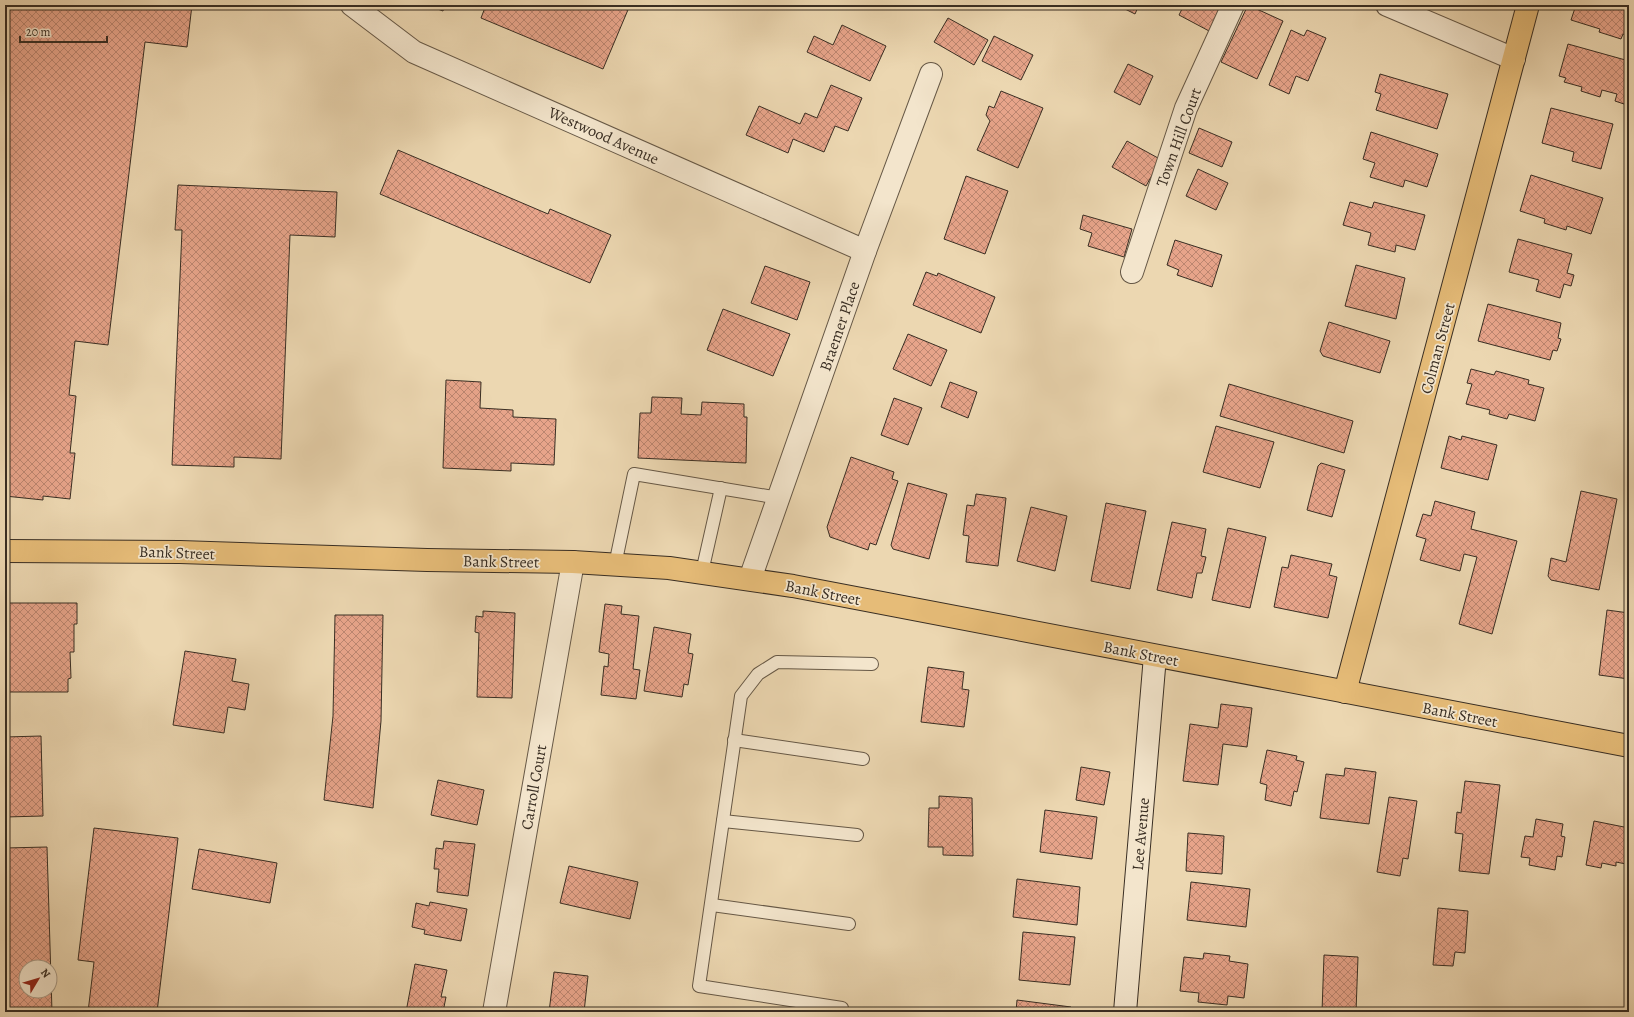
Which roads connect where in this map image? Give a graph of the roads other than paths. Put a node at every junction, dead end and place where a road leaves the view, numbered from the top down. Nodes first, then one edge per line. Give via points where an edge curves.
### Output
1 (352, 5) edge
2 (1233, 5) edge
3 (1387, 5) edge
4 (1528, 5) edge
5 (1514, 59) junction
6 (931, 74) dead end
7 (865, 251) junction
8 (1132, 272) dead end
9 (721, 488) junction
10 (779, 498) junction
11 (5, 551) edge
12 (573, 562) junction
13 (615, 565) junction
14 (702, 572) junction
15 (750, 579) junction
16 (1155, 656) junction
17 (872, 664) dead end
18 (1345, 692) junction
19 (734, 740) junction
20 (1629, 746) edge
21 (863, 759) dead end
22 (723, 821) junction
23 (857, 835) dead end
24 (712, 906) junction
25 (849, 924) dead end
26 (842, 1008) dead end
27 (494, 1012) edge
28 (1125, 1012) edge

1 - 7 street, Westwood Avenue via 414,52
2 - 8 street, Town Hill Court via 1186,108
3 - 5 street
4 - 5 main road, Colman Street
5 - 18 main road, Colman Street
6 - 7 street, Braemer Place
7 - 10 street, Braemer Place
9 - 10 lane
9 - 13 lane via 634,474
9 - 14 lane
10 - 15 street, Braemer Place
11 - 12 main road, Bank Street via 180,552
12 - 13 main road, Bank Street
12 - 27 street, Carroll Court
13 - 14 main road, Bank Street
14 - 15 main road, Bank Street
15 - 16 main road, Bank Street
16 - 18 main road, Bank Street
16 - 28 street, Lee Avenue
17 - 19 lane via 777,662 758,674 741,696
18 - 20 main road, Bank Street
19 - 21 lane
19 - 22 lane
22 - 23 lane
22 - 24 lane
24 - 25 lane
24 - 26 lane via 699,986

